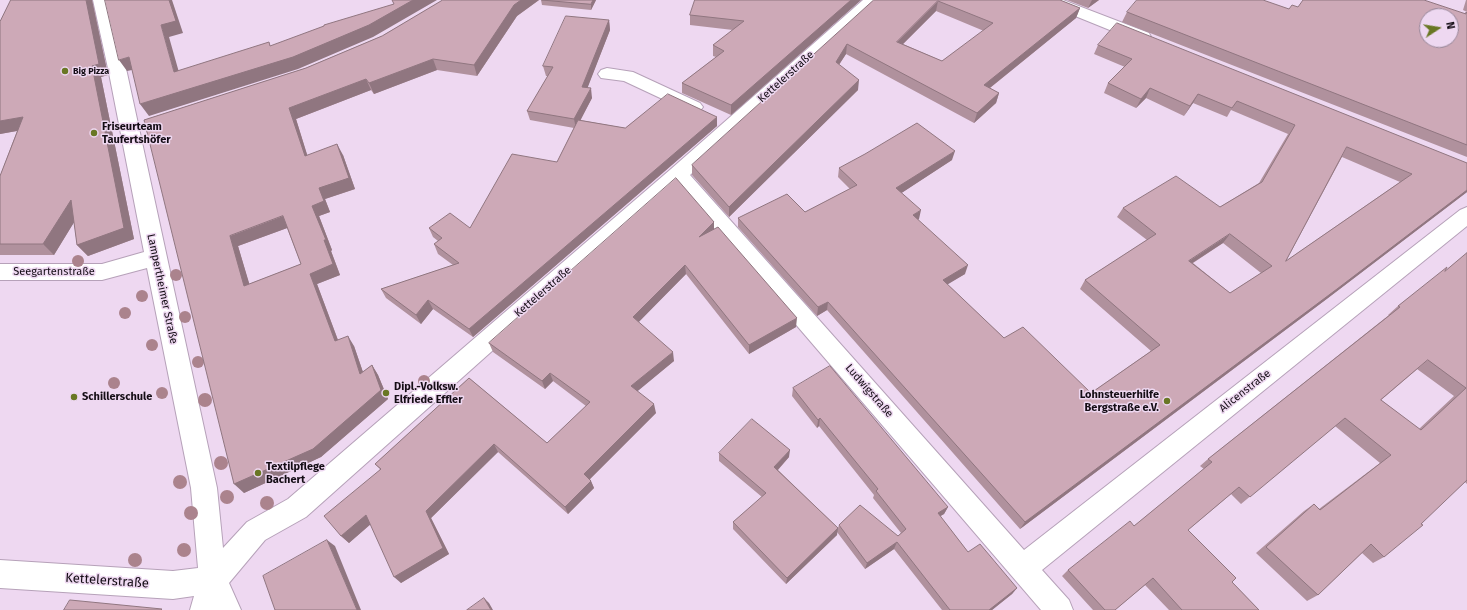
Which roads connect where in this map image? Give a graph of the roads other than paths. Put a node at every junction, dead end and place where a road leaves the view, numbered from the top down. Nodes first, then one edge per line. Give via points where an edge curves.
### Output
1 (100, 0) edge
2 (873, 0) edge
3 (1049, 0) edge
4 (1159, 44) edge
5 (607, 74) dead end
6 (721, 120) junction
7 (678, 174) junction
8 (1467, 215) edge
9 (155, 257) junction
10 (0, 272) edge
11 (1023, 568) junction
12 (0, 574) edge
13 (214, 580) junction
14 (204, 610) edge
15 (227, 610) edge
16 (1059, 610) edge

1 - 9 street, Lampertheimer Straße via 118,73 137,127
2 - 6 street, Kettelerstraße
3 - 4 street
5 - 6 street via 627,76
6 - 7 street, Kettelerstraße
7 - 11 street, Ludwigstraße
7 - 13 street, Kettelerstraße via 297,508 256,531
8 - 11 street, Alicenstraße
9 - 10 street, Seegartenstraße via 102,272
9 - 13 street, Lampertheimer Straße via 204,488
11 - 16 street, Ludwigstraße
12 - 13 street, Kettelerstraße via 173,586
13 - 14 street, Kettelerstraße
13 - 15 street

